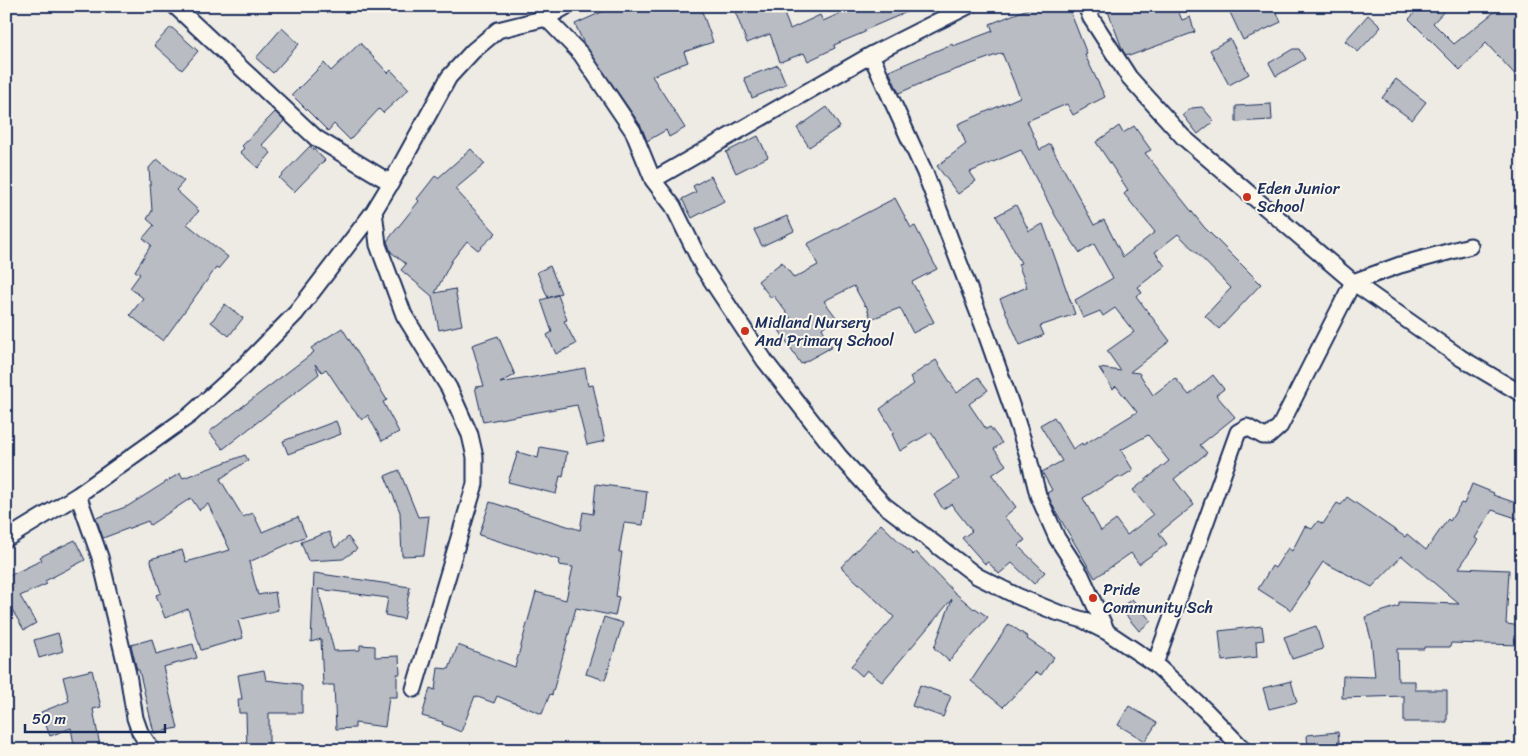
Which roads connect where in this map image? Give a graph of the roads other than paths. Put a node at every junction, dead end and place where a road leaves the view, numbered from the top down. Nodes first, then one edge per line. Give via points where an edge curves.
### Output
1 (175, 6) edge
2 (567, 6) edge
3 (968, 6) edge
4 (1086, 6) edge
5 (544, 12) edge
6 (871, 55) junction
7 (653, 180) junction
8 (391, 183) junction
9 (374, 211) junction
10 (1470, 246) dead end
11 (1353, 282) junction
12 (1522, 394) edge
13 (78, 496) junction
14 (6, 538) edge
15 (1107, 632) junction
16 (1155, 664) junction
17 (414, 689) dead end
18 (152, 750) edge
19 (1244, 750) edge

1 - 8 street via 316,138
2 - 5 street
3 - 6 street
4 - 11 street via 1129,78 1183,137
5 - 7 street via 580,54 633,131
5 - 8 street via 498,30 449,77
6 - 7 street
6 - 15 street via 925,173 984,325 1019,427 1038,496 1057,538 1081,575
7 - 15 street via 673,206 704,269 765,361 840,457 884,505 978,576 1017,596
8 - 9 street
9 - 13 street via 296,313 243,367 190,415
9 - 17 street via 378,245 404,315 450,388 470,435 475,457 475,484
10 - 11 street
11 - 12 street via 1461,358
11 - 16 street via 1280,426 1269,436 1247,428 1238,432
13 - 14 street
13 - 18 street via 100,557 128,674 135,718
15 - 16 street
16 - 19 street

